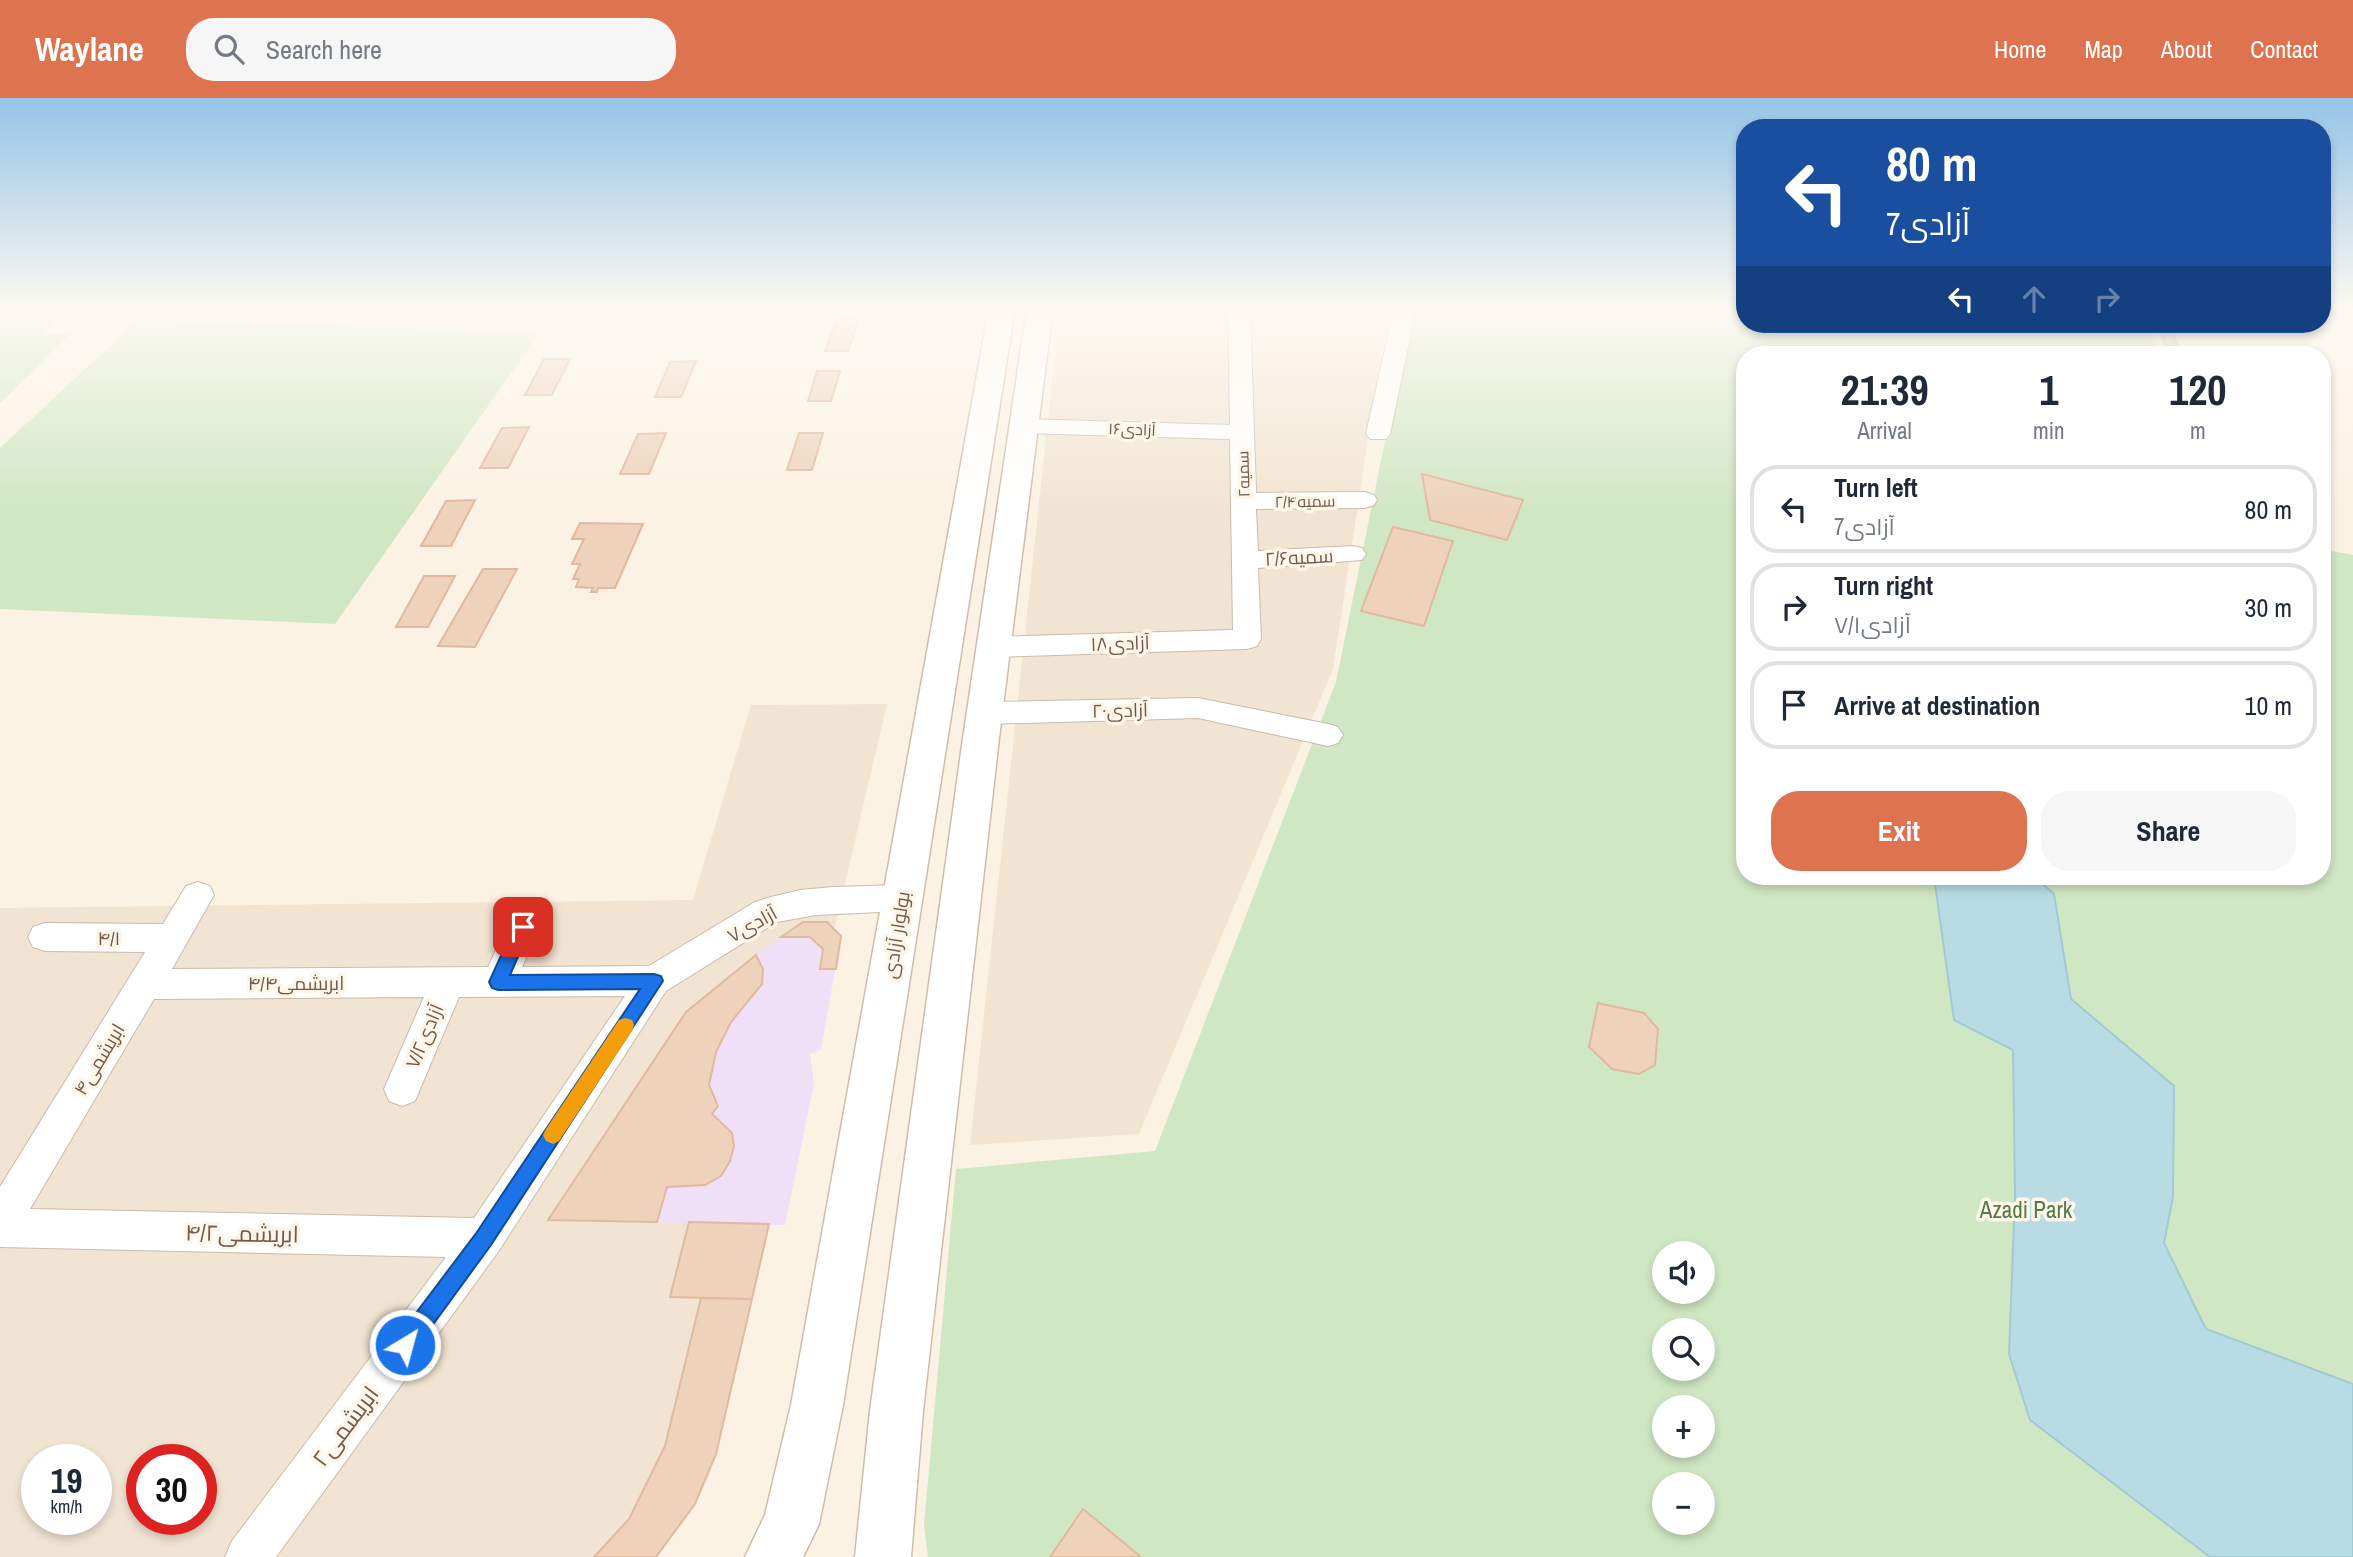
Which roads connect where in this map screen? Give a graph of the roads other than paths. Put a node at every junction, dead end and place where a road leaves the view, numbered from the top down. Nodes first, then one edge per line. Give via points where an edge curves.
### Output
1 (990, 376) edge
2 (1030, 376) edge
3 (1241, 376) edge
4 (1390, 376) edge
5 (985, 402) junction
6 (1024, 415) junction
7 (1242, 432) junction
8 (1378, 434) dead end
9 (1365, 500) dead end
10 (1244, 502) junction
11 (1353, 554) dead end
12 (1245, 560) junction
13 (1247, 639) joint
14 (993, 647) junction
15 (986, 713) junction
16 (1328, 735) dead end
17 (198, 895) dead end
18 (901, 898) junction
19 (523, 927) dead end
20 (45, 937) dead end
21 (173, 938) junction
22 (654, 981) junction
23 (498, 982) junction
24 (447, 983) junction
25 (145, 984) junction
26 (401, 1089) dead end
27 (0, 1226) edge
28 (484, 1238) junction
29 (786, 1546) edge
30 (248, 1557) edge
31 (882, 1557) edge

1 - 5 main road, بولوار آزادی
2 - 6 main road
3 - 7 street, ۲سمیه
4 - 8 street
5 - 6 main road
5 - 18 main road, بولوار آزادی
6 - 7 street, آزادی۱۶
6 - 14 main road
7 - 10 street, ۲سمیه
9 - 10 street, سمیه۲/۴
10 - 12 street, ۲سمیه
11 - 12 street, سمیه۲/۶
12 - 13 street, ۲سمیه
13 - 14 street, آزادی۱۸
14 - 15 main road
15 - 16 street, آزادی۲۰ via 1198,708
15 - 31 main road via 893,1439
17 - 21 street, ابریشمی۴
18 - 22 street, آزادی۷ via 799,902 767,912
18 - 29 main road, بولوار آزادی via 817,1405
19 - 23 street
20 - 21 street, ۴/۱
21 - 25 street, ابریشمی۴
22 - 23 street, ابریشمی۴/۴
22 - 28 street, ابریشمی۲
23 - 24 street, ابریشمی۴/۴
24 - 25 street, ابریشمی۴/۴
24 - 26 street, ۷/۲آزادی
25 - 27 street, ابریشمی۴
27 - 28 street, ابریشمی۴/۲
28 - 30 street, ابریشمی۲

